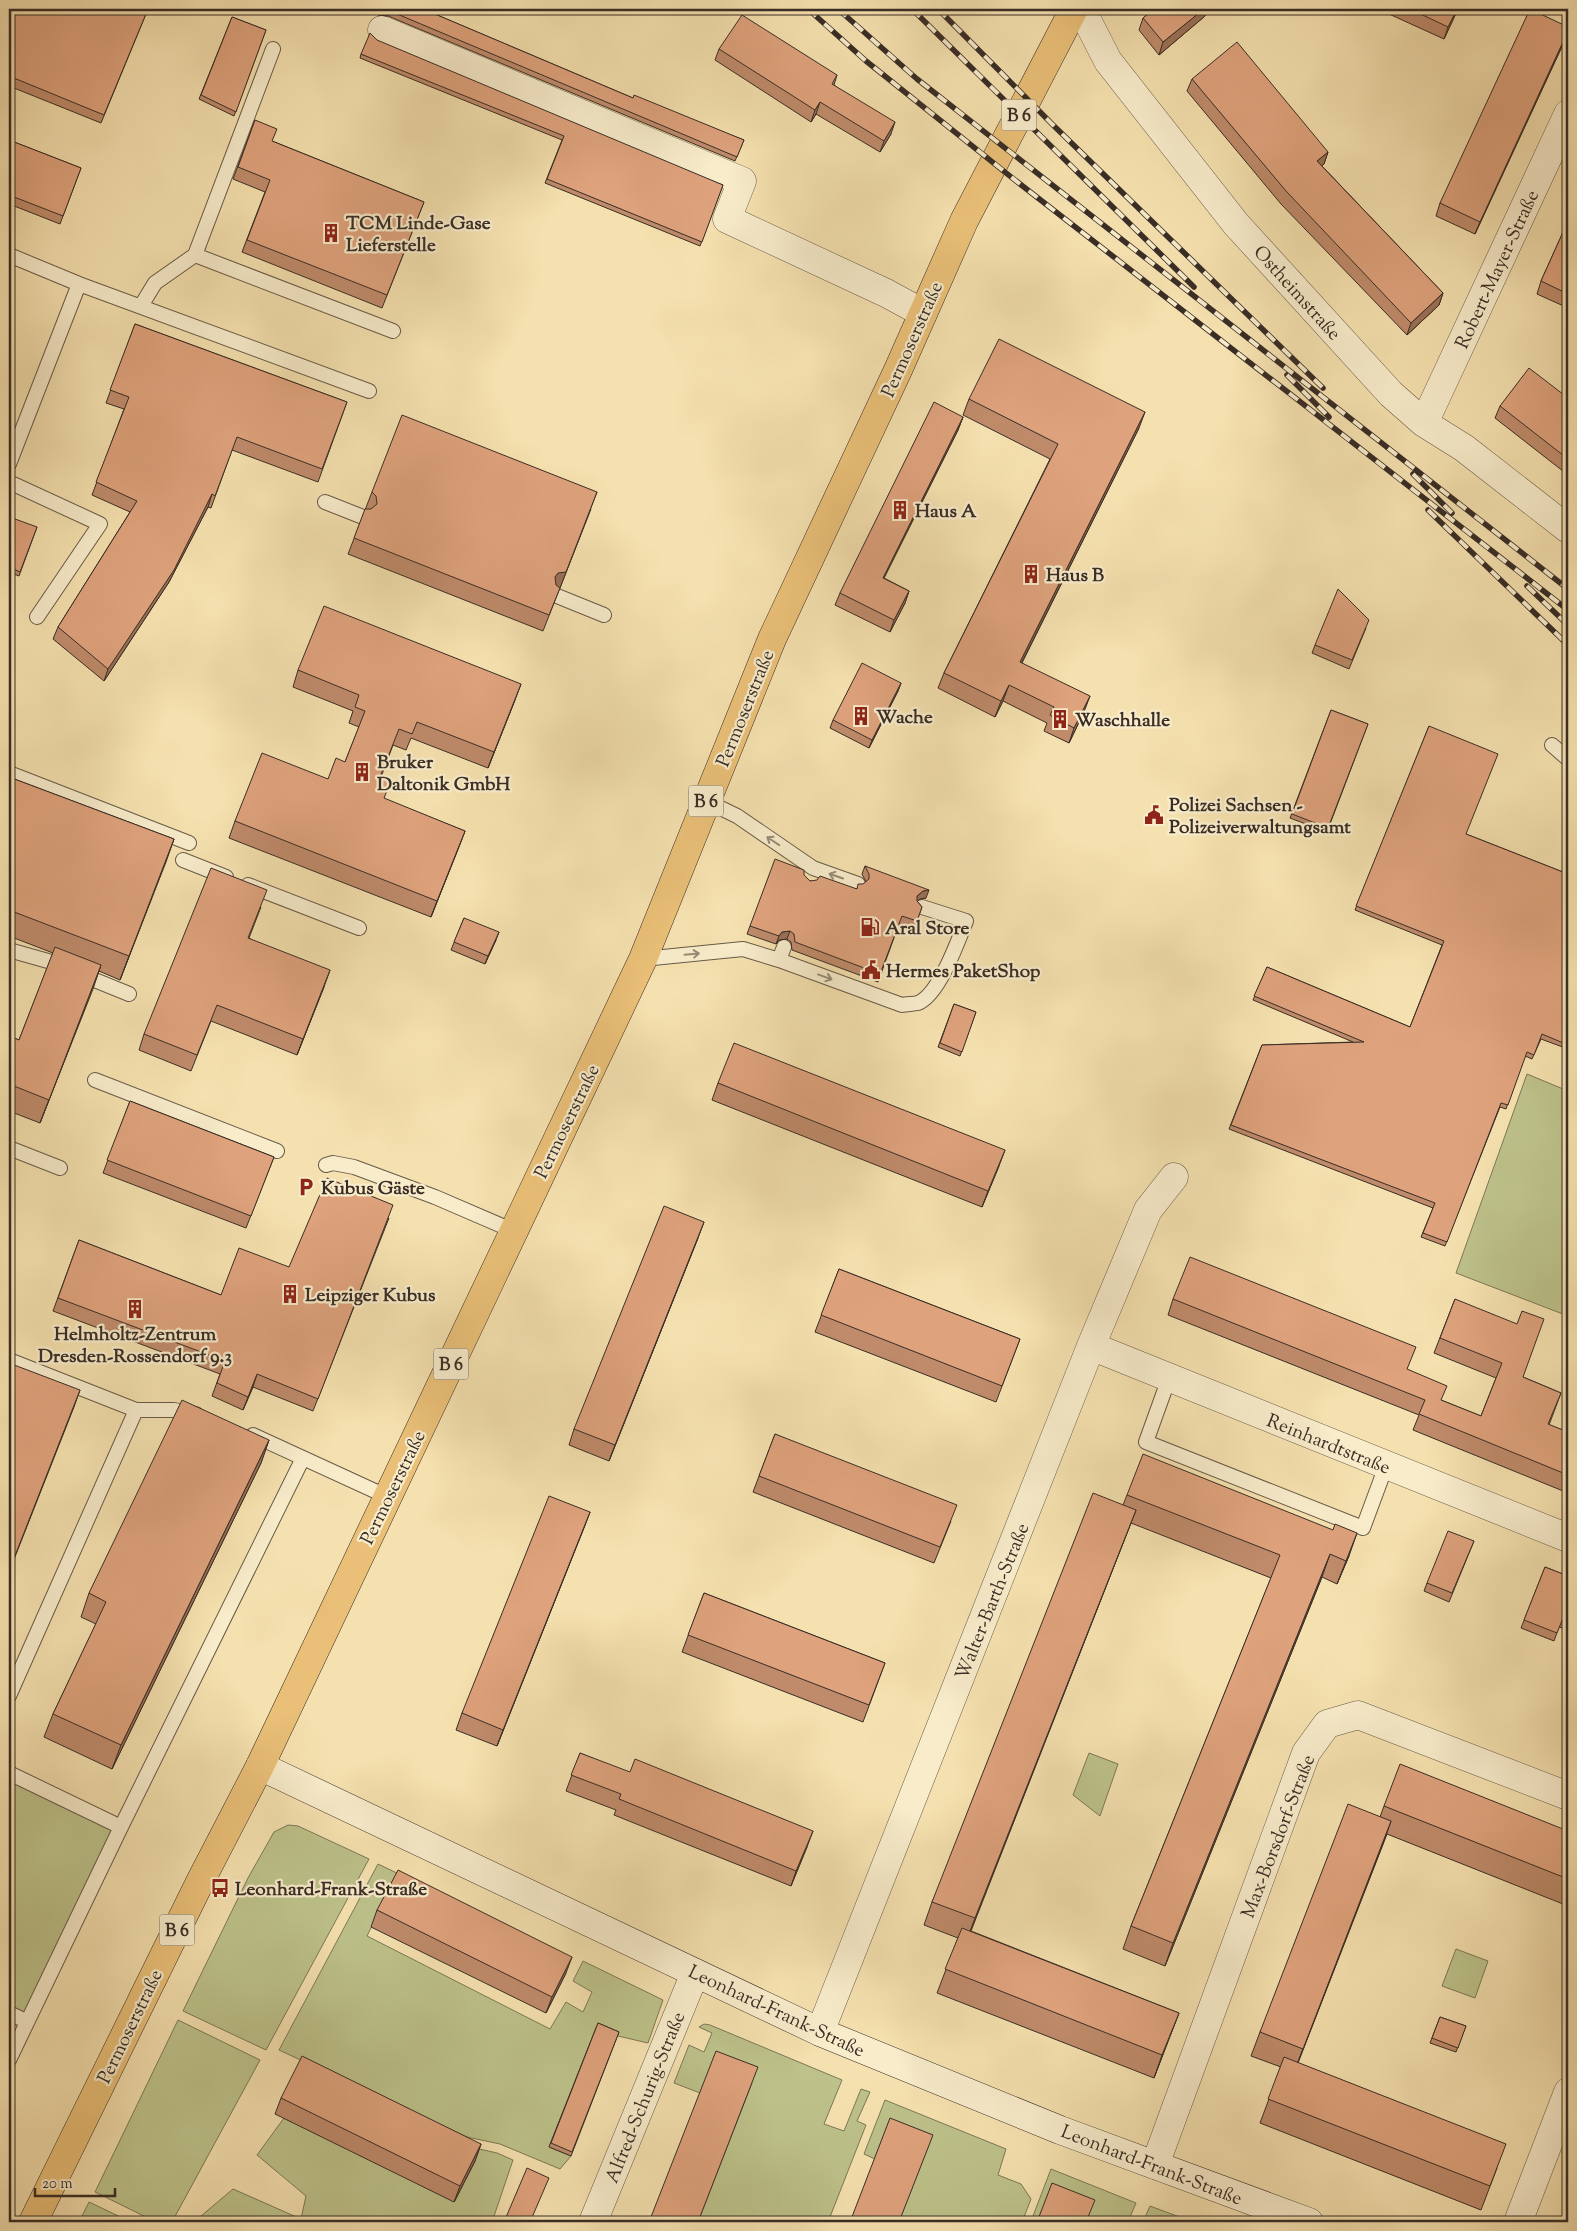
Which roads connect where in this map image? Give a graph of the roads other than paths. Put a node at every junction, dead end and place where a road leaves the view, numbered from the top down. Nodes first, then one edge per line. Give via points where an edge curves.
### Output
1 (1074, 9) edge
2 (382, 30) dead end
3 (274, 48) dead end
4 (1568, 114) edge
5 (9, 255) edge
6 (195, 255) junction
7 (79, 284) junction
8 (140, 306) junction
9 (923, 313) junction
10 (392, 330) dead end
11 (369, 391) dead end
12 (1424, 423) junction
13 (9, 464) edge
14 (9, 482) edge
15 (325, 502) dead end
16 (362, 517) edge
17 (1568, 529) edge
18 (557, 596) edge
19 (604, 615) dead end
20 (37, 617) dead end
21 (1552, 745) dead end
22 (1568, 759) edge
23 (9, 772) edge
24 (706, 801) junction
25 (189, 843) dead end
26 (182, 860) dead end
27 (858, 884) edge
28 (922, 906) edge
29 (359, 928) dead end
30 (9, 950) edge
31 (643, 959) junction
32 (129, 994) dead end
33 (95, 1080) dead end
34 (9, 1148) edge
35 (277, 1151) dead end
36 (326, 1165) dead end
37 (60, 1168) dead end
38 (1174, 1177) dead end
39 (514, 1231) junction
40 (1091, 1346) junction
41 (9, 1360) edge
42 (1169, 1378) junction
43 (136, 1410) junction
44 (209, 1418) edge
45 (239, 1429) edge
46 (303, 1458) junction
47 (1386, 1466) junction
48 (388, 1497) junction
49 (1568, 1538) edge
50 (9, 1696) edge
51 (260, 1766) junction
52 (9, 1773) edge
53 (1568, 1796) edge
54 (121, 1826) junction
55 (695, 1972) junction
56 (9, 2013) edge
57 (26, 2021) junction
58 (820, 2032) junction
59 (9, 2060) edge
60 (1568, 2092) edge
61 (1155, 2165) junction
62 (33, 2222) edge
63 (593, 2222) edge
64 (1309, 2222) edge
65 (1518, 2222) edge

1 - 9 main road, Permoserstraße / B 6 via 964,221
1 - 12 street, Ostheimstraße via 1088,22 1108,61 1236,224 1391,394
2 - 9 street via 742,181 727,220
3 - 6 lane
4 - 12 street, Robert-Mayer-Straße
5 - 7 lane
6 - 8 lane via 155,283
6 - 10 lane
7 - 8 lane
7 - 13 lane
8 - 11 lane
9 - 24 main road, Permoserstraße / B 6 via 772,639
12 - 17 street, Ostheimstraße via 1464,448
14 - 20 lane via 100,524
15 - 16 lane
18 - 19 lane
21 - 22 lane
23 - 25 lane
27 -> 24 lane via 811,874 735,815
24 - 31 main road, Permoserstraße / B 6
26 - 29 lane
31 -> 28 lane via 743,949 782,954 902,1005 919,1002 934,988 950,963 966,922
30 - 32 lane via 48,961
31 - 39 main road, Permoserstraße / B 6
33 - 35 lane
34 - 37 lane
36 - 39 lane via 333,1162 354,1167
38 - 40 street, Walter-Barth-Straße via 1148,1210
39 - 48 main road, Permoserstraße / B 6
40 - 42 street, Reinhardtstraße
40 - 58 street, Walter-Barth-Straße
41 - 43 lane
42 - 47 street, Reinhardtstraße
42 - 47 lane via 1146,1442 1363,1528
43 - 44 lane via 174,1410
43 - 50 lane
45 - 46 lane
46 - 48 lane
46 - 54 lane
47 - 49 street, Reinhardtstraße
48 - 51 main road, Permoserstraße / B 6
51 - 55 street, Leonhard-Frank-Straße
51 - 62 main road, Permoserstraße / B 6
52 - 54 lane
53 - 61 street, Max-Borsdorf-Straße via 1358,1715 1327,1724 1306,1753
54 - 57 lane
55 - 58 street, Leonhard-Frank-Straße
55 - 63 street, Alfred-Schurig-Straße
56 - 57 lane
57 - 59 lane
58 - 61 street, Leonhard-Frank-Straße via 1060,2130
60 - 65 street
61 - 64 street, Leonhard-Frank-Straße

